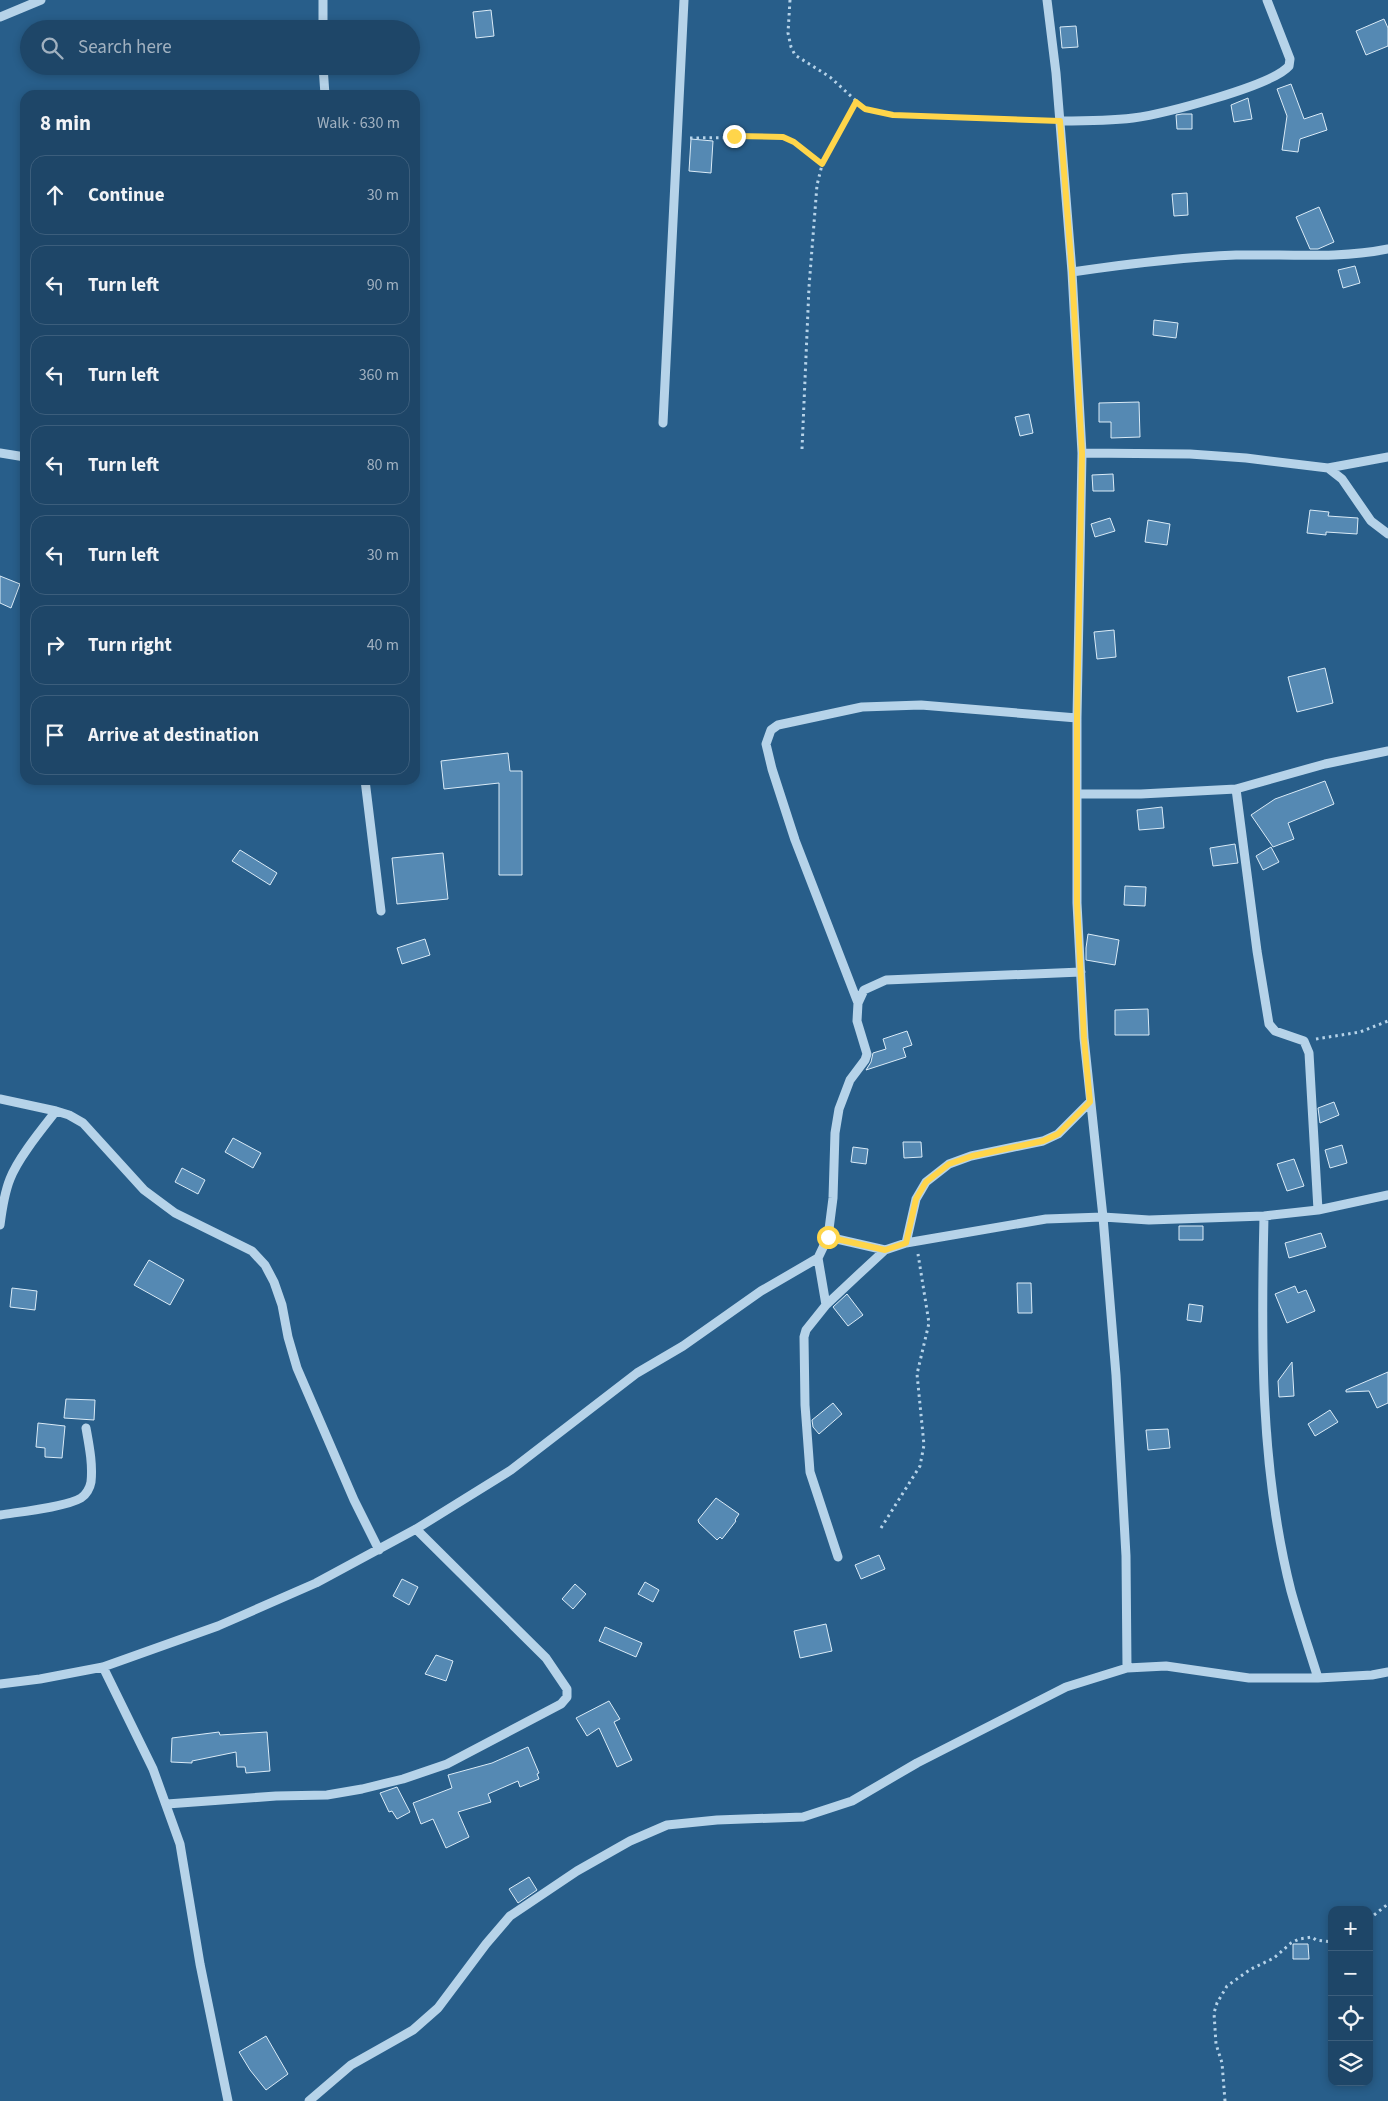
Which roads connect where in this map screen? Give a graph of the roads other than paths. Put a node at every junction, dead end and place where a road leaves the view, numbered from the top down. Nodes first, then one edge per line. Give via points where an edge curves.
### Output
1 (41, 0) edge
2 (323, 0) edge
3 (684, 0) edge
4 (1047, 0) edge
5 (1267, 0) edge
6 (0, 17) edge
7 (323, 20) edge
8 (324, 75) edge
9 (325, 90) edge
10 (1060, 121) junction
11 (1388, 248) edge
12 (1072, 272) junction
13 (663, 423) dead end
14 (0, 453) edge
15 (1082, 453) junction
16 (20, 456) edge
17 (1388, 456) edge
18 (1328, 468) junction
19 (1388, 534) edge
20 (1077, 718) junction
21 (1388, 751) edge
22 (366, 785) edge
23 (1236, 789) junction
24 (1078, 794) junction
25 (381, 911) dead end
26 (1081, 972) junction
27 (858, 1003) junction
28 (0, 1099) edge
29 (1090, 1102) junction
30 (56, 1111) junction
31 (1388, 1195) edge
32 (1318, 1210) junction
33 (1264, 1216) junction
34 (1103, 1217) junction
35 (0, 1225) edge
36 (828, 1237) junction
37 (906, 1243) junction
38 (885, 1250) junction
39 (818, 1258) junction
40 (826, 1306) junction
41 (86, 1428) dead end
42 (0, 1515) edge
43 (416, 1529) junction
44 (379, 1550) junction
45 (838, 1557) dead end
46 (103, 1667) junction
47 (1128, 1668) junction
48 (1388, 1672) edge
49 (1318, 1678) junction
50 (0, 1684) edge
51 (167, 1804) junction
52 (228, 2101) edge
53 (309, 2101) edge

1 - 6 street
2 - 7 street
3 - 13 street
4 - 10 street
5 - 10 street via 1290,60 1289,66 1279,74 1212,99 1134,118
8 - 9 street
10 - 12 street
11 - 12 street via 1333,255 1167,258
12 - 15 street
14 - 16 street
15 - 18 street via 1190,454
15 - 20 street
17 - 18 street
18 - 19 street via 1342,479 1371,521
20 - 24 street
20 - 27 street via 921,705 862,707 778,725 772,730 766,744 772,769 798,849
21 - 23 street via 1325,764
22 - 25 street
23 - 24 street
23 - 32 street via 1269,1024 1275,1031 1304,1041 1309,1053
24 - 26 street via 1077,903
26 - 27 street via 886,980 864,990
26 - 29 street
27 - 36 street via 856,1021 867,1054 850,1080 839,1109
28 - 30 street
29 - 34 street
29 - 37 street via 1058,1134 1043,1141 949,1164 926,1182 916,1199
30 - 35 street via 10,1177
30 - 44 street via 83,1123 144,1190 175,1213 252,1251 265,1266 282,1306 297,1368
31 - 32 street
32 - 33 street
33 - 34 street via 1149,1220
33 - 49 street via 1262,1317 1275,1506 1291,1591
34 - 37 street via 1046,1219
34 - 47 street via 1126,1556
36 - 38 street
36 - 39 street
37 - 38 street
38 - 40 street
39 - 40 street
39 - 43 street via 637,1373 511,1470
40 - 45 street via 804,1337 804,1406 810,1472
41 - 42 street via 91,1462 91,1484 87,1492 68,1503
43 - 44 street
43 - 51 street via 546,1658 567,1689 567,1697 561,1704 447,1764 395,1781 327,1795
44 - 46 street via 270,1605
46 - 50 street
46 - 51 street via 154,1769
47 - 49 street via 1166,1666 1249,1678
47 - 53 street via 1066,1687 917,1763 852,1801 803,1817 667,1825 630,1842 577,1871 510,1916 438,2008 413,2030 351,2065
48 - 49 street
51 - 52 street via 180,1844

